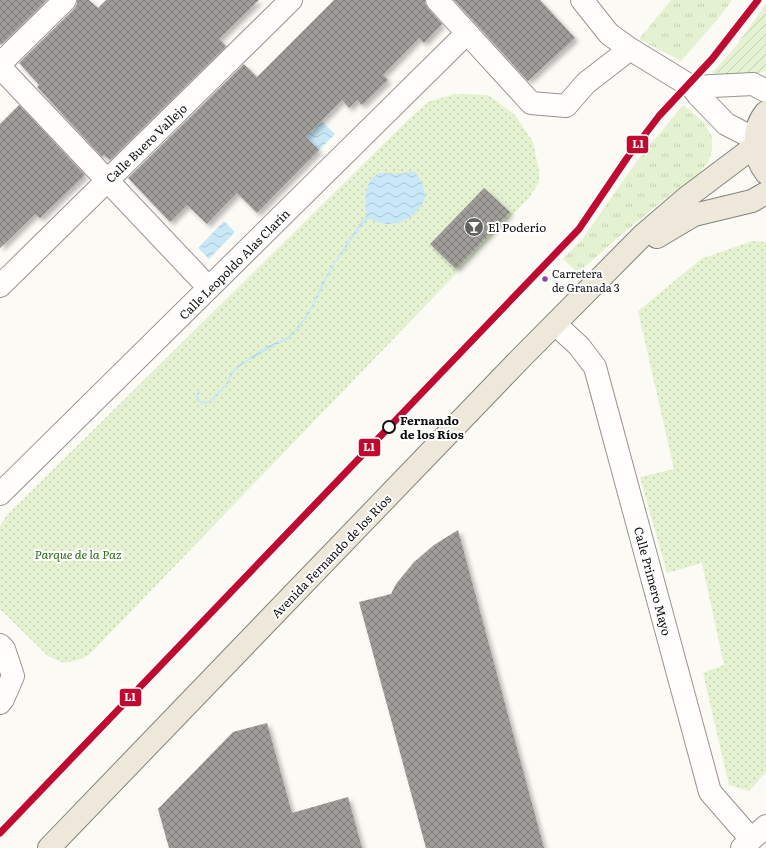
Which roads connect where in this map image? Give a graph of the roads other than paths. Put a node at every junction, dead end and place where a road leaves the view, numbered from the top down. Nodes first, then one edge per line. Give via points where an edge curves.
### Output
1 (65, 0) edge
2 (291, 0) edge
3 (437, 0) edge
4 (587, 2) edge
5 (467, 33) junction
6 (630, 49) junction
7 (0, 66) edge
8 (692, 87) junction
9 (766, 91) edge
10 (766, 112) edge
11 (755, 143) junction
12 (766, 173) edge
13 (107, 180) junction
14 (766, 193) edge
15 (614, 265) junction
16 (0, 286) edge
17 (209, 288) junction
18 (555, 324) junction
19 (0, 494) edge
20 (0, 645) edge
21 (0, 703) edge
22 (753, 838) edge
23 (49, 848) edge

1 - 7 street
2 - 13 street, Calle Buero Vallejo
3 - 5 street
4 - 6 street via 609,34
5 - 6 street via 531,103 566,106 586,83
5 - 17 street, Calle Leopoldo Alas Clarín
6 - 8 street
7 - 13 street
8 - 9 street via 753,84
8 - 11 street via 726,124
10 - 11 main road via 759,123
11 - 12 main road via 757,158
11 - 15 main road, Avenida Fernando de los Ríos via 644,234
13 - 16 street, Calle Buero Vallejo
13 - 17 street
14 - 15 main road, Avenida Fernando de los Ríos via 752,201 694,215
15 - 18 main road, Avenida Fernando de los Ríos
17 - 19 street, Calle Leopoldo Alas Clarín
18 - 22 street, Calle Primero Mayo via 579,346 595,367 710,792
18 - 23 main road, Avenida Fernando de los Ríos
20 - 21 street via 4,649 13,676

